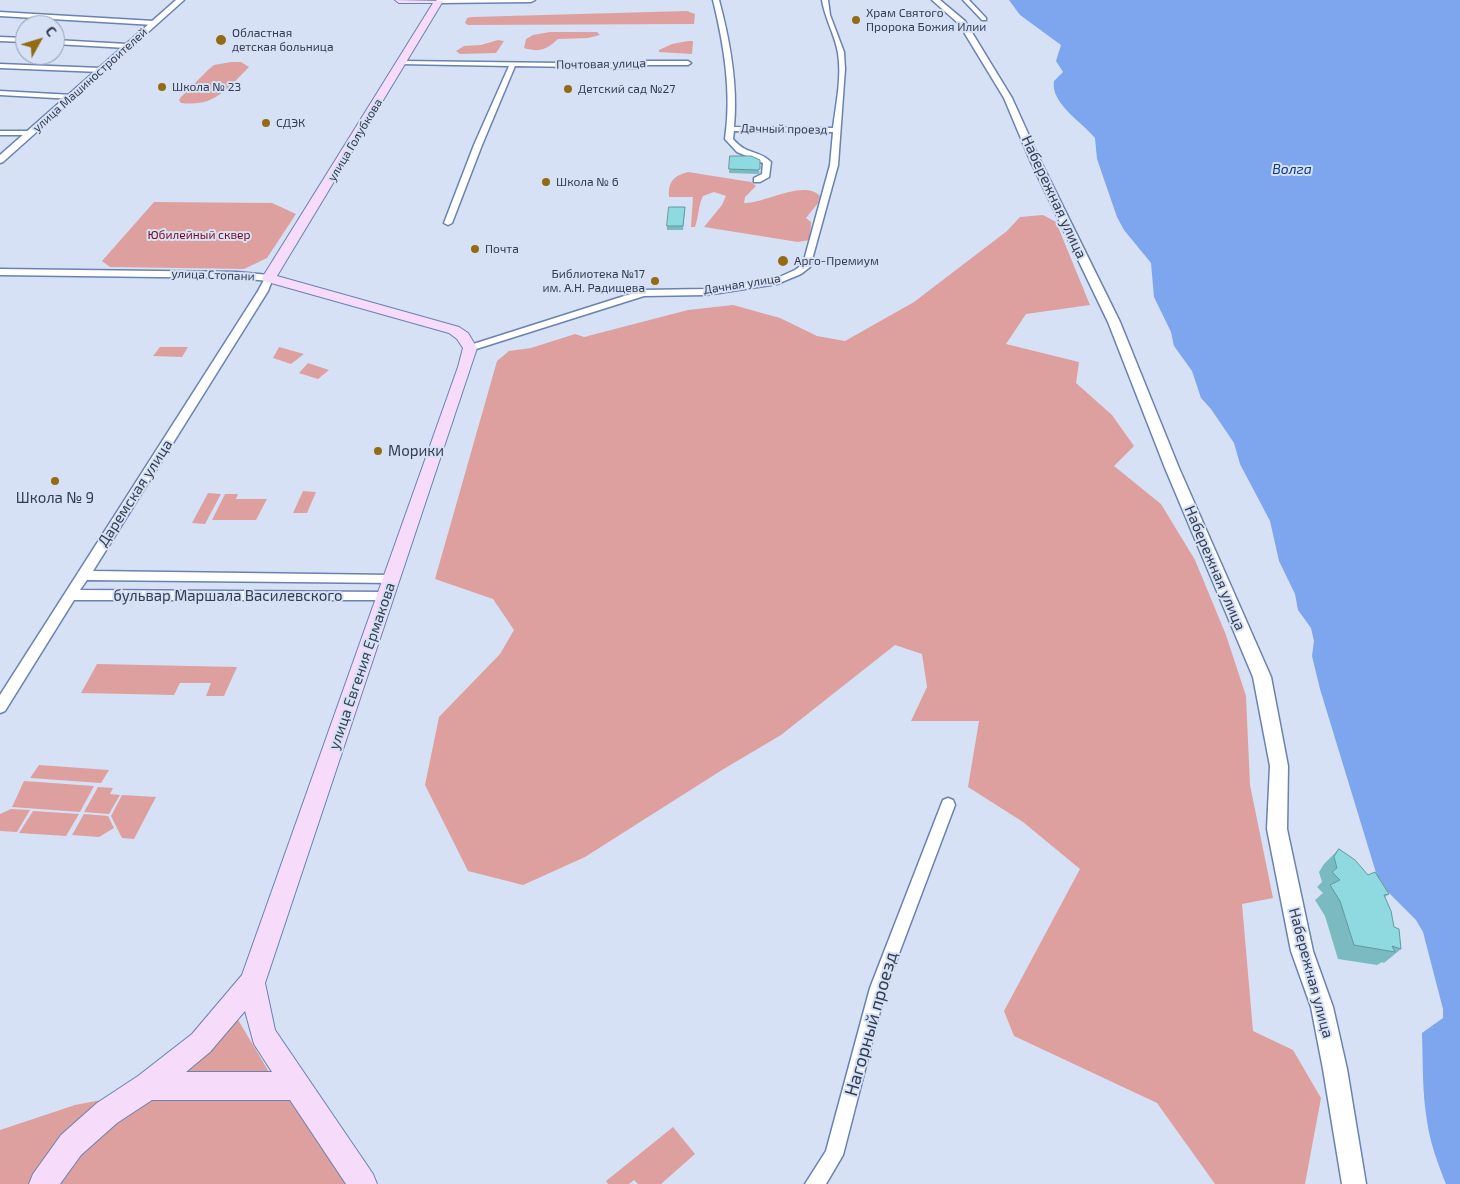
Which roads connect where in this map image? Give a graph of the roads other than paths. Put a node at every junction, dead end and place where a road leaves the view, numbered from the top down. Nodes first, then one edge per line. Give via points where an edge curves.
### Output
1 (180, 0) edge
2 (399, 0) edge
3 (531, 0) edge
4 (716, 0) edge
5 (825, 0) edge
6 (936, 0) edge
7 (966, 0) edge
8 (439, 1) junction
9 (0, 14) edge
10 (984, 19) dead end
11 (154, 23) junction
12 (0, 39) edge
13 (15, 40) edge
14 (65, 43) edge
15 (127, 46) junction
16 (402, 63) junction
17 (688, 63) dead end
18 (513, 64) junction
19 (0, 66) edge
20 (101, 70) junction
21 (0, 93) edge
22 (73, 97) junction
23 (731, 129) junction
24 (836, 130) junction
25 (30, 133) junction
26 (0, 134) edge
27 (0, 160) edge
28 (756, 180) dead end
29 (448, 223) dead end
30 (0, 272) edge
31 (270, 278) junction
32 (470, 348) junction
33 (83, 575) junction
34 (389, 589) junction
35 (70, 595) junction
36 (0, 707) edge
37 (948, 806) dead end
38 (252, 983) junction
39 (148, 1086) junction
40 (296, 1086) junction
41 (42, 1184) edge
42 (363, 1184) edge
43 (815, 1184) edge
44 (1354, 1184) edge

1 - 11 street, улица Машиностроителей
2 - 8 main road
3 - 8 street
4 - 23 street via 730,79
5 - 24 street, Дачная улица via 841,52
6 - 44 street, Набережная улица via 962,23 1008,98 1114,322 1172,468 1262,677 1278,766 1277,829 1302,951 1322,1007
7 - 10 street
8 - 16 main road, улица Голубкова
9 - 11 street
11 - 15 street, улица Машиностроителей
12 - 13 street
14 - 15 street
15 - 20 street, улица Машиностроителей
16 - 18 street, Почтовая улица
16 - 31 main road, улица Голубкова
17 - 18 street, Почтовая улица via 638,66
18 - 29 street
19 - 20 street
20 - 22 street, улица Машиностроителей
21 - 22 street
22 - 25 street, улица Машиностроителей
23 - 24 street, Дачный проезд
23 - 28 street via 729,139 742,154 763,158 767,162 766,175
24 - 32 street, Дачная улица via 828,193 807,265 798,272 777,281 706,292 643,293
25 - 26 street
25 - 27 street, улица Машиностроителей
30 - 31 street, улица Стопани
31 - 32 main road, улица Стопани via 445,326 463,336
31 - 33 street, Даремская улица
32 - 34 main road, улица Евгения Ермакова
33 - 34 street, бульвар Маршала Василевского
33 - 35 street, Даремская улица
34 - 35 street, бульвар Маршала Василевского
34 - 38 main road, улица Евгения Ермакова
35 - 36 street, Даремская улица
37 - 43 street, Нагорный проезд via 878,988 834,1155
38 - 39 main road, улица Евгения Ермакова via 201,1043
38 - 40 main road via 263,1035
39 - 40 main road
39 - 41 main road, улица Евгения Ермакова via 107,1113 71,1146
40 - 42 main road

